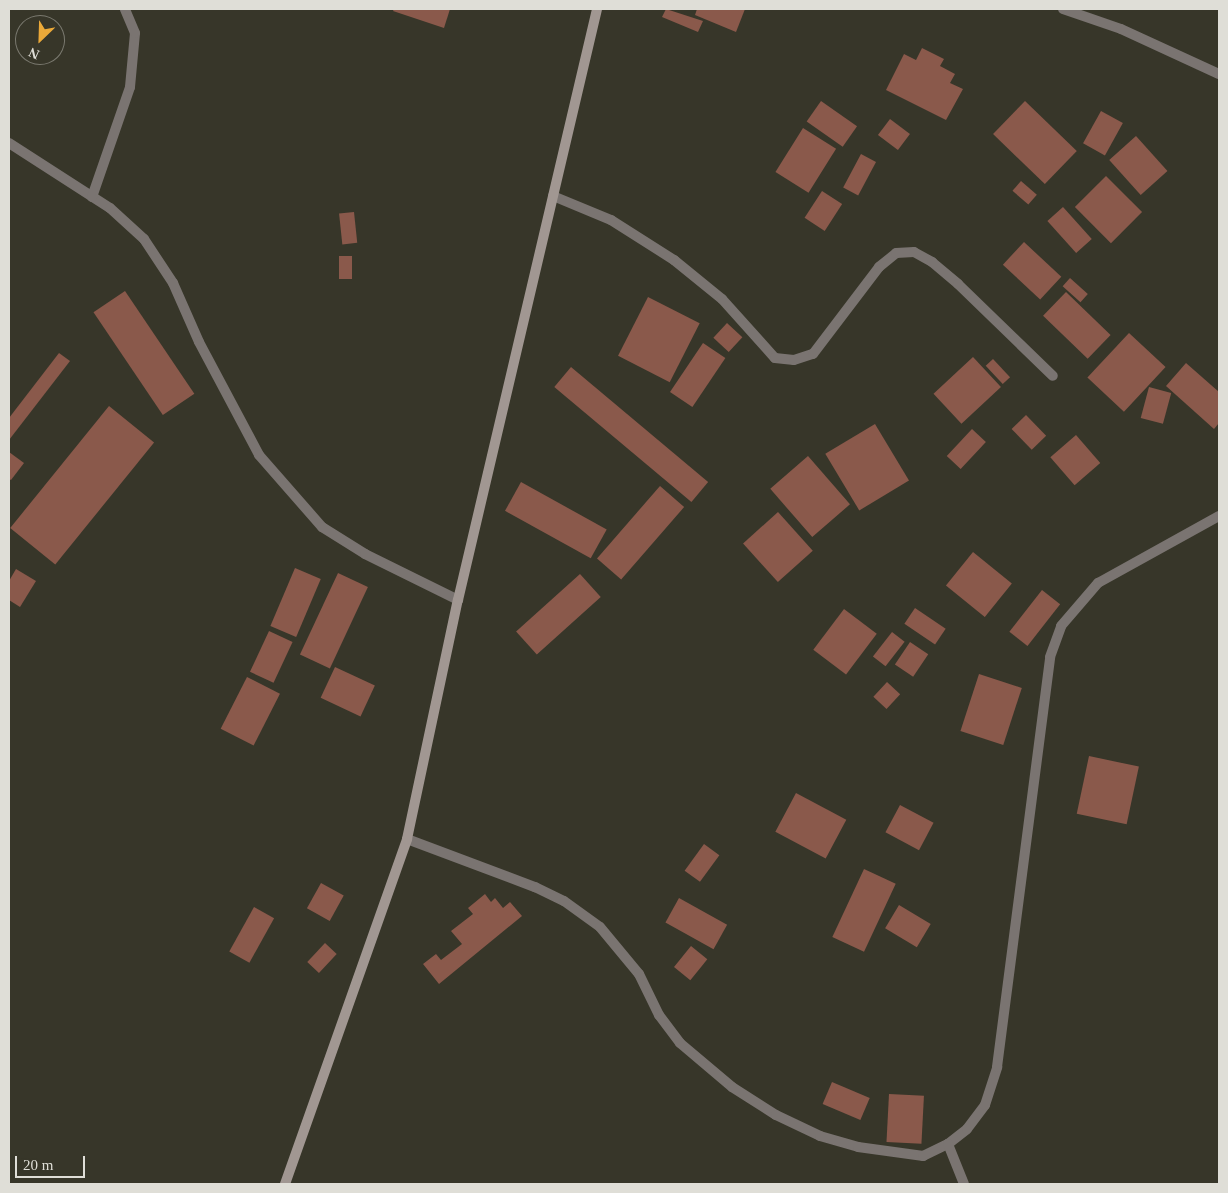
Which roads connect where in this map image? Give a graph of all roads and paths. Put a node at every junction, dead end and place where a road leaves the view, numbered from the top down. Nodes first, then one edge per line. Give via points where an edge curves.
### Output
1 (125, 9) edge
2 (597, 9) edge
3 (1064, 9) edge
4 (1219, 74) edge
5 (9, 143) edge
6 (553, 196) junction
7 (92, 197) junction
8 (1053, 376) dead end
9 (1219, 516) edge
10 (458, 600) junction
11 (407, 839) junction
12 (948, 1144) junction
13 (285, 1184) edge
14 (964, 1184) edge

1 - 7 street via 134,33 130,87
2 - 6 main road
3 - 4 street via 1121,29
5 - 7 street
6 - 8 street via 612,220 674,260 722,299 776,358 794,360 813,354 879,267 896,253 914,252 958,284
6 - 10 main road
7 - 10 street via 110,208 144,239 173,282 199,342 259,455 322,527 365,554
9 - 12 street via 1098,583 1061,626 1050,657 997,1067 986,1105 967,1129
10 - 11 main road
11 - 12 street via 535,887 564,901 600,926 639,974 659,1015 680,1042 732,1087 776,1115 820,1136 892,1154 922,1156
11 - 13 main road
12 - 14 street

